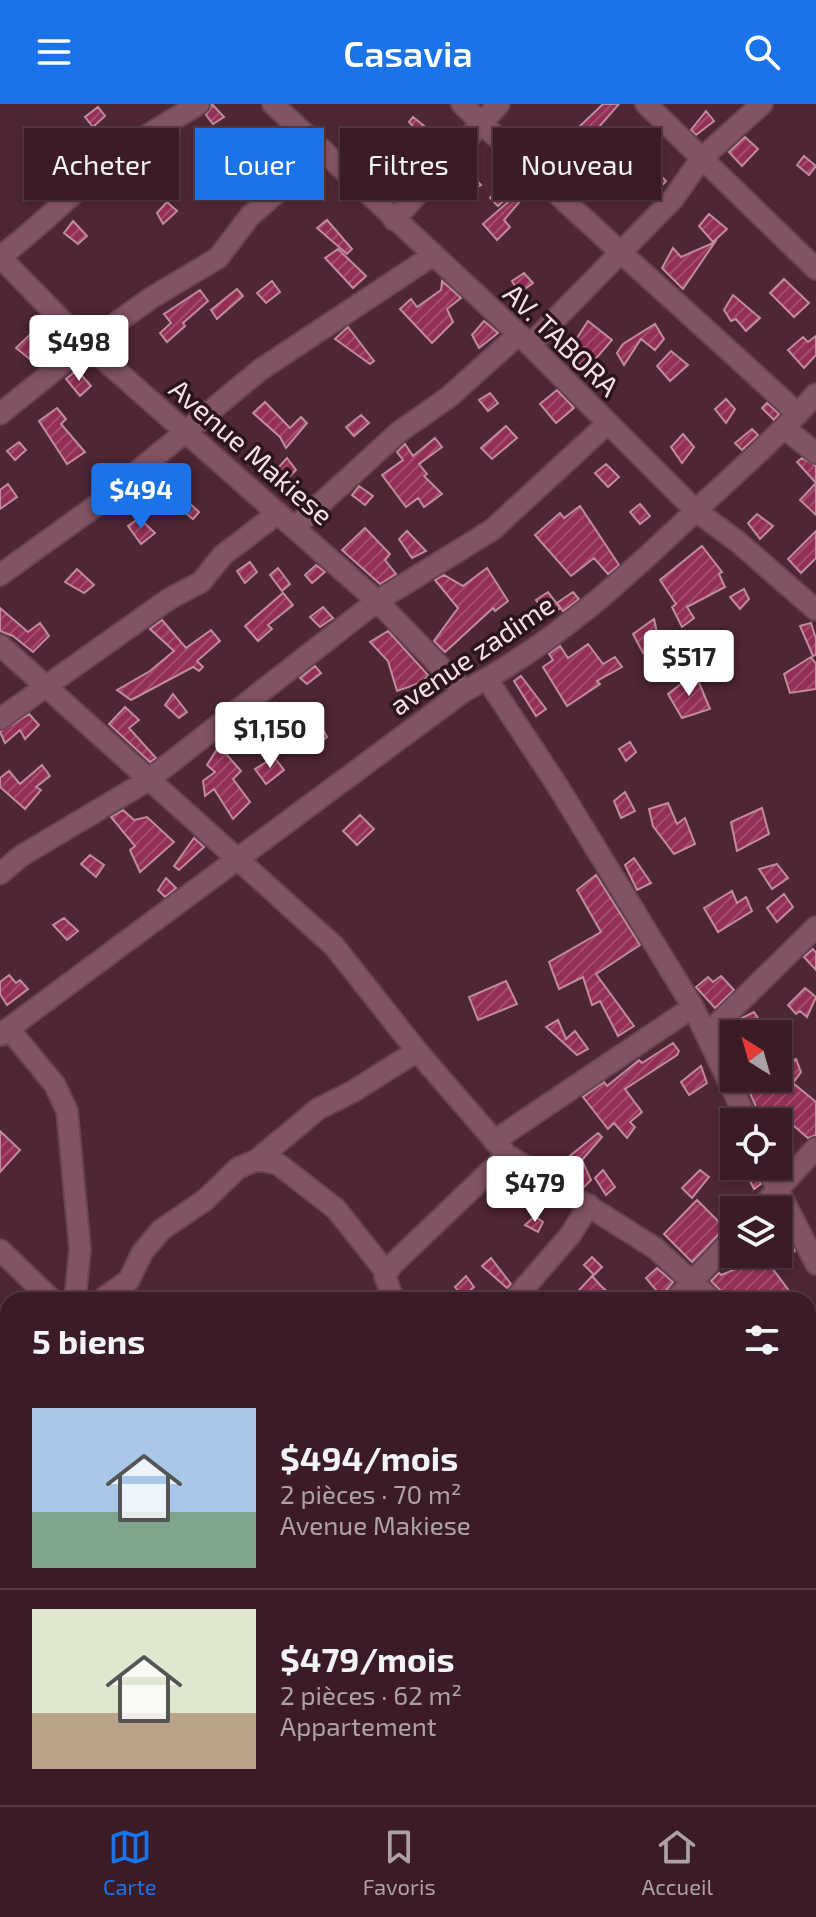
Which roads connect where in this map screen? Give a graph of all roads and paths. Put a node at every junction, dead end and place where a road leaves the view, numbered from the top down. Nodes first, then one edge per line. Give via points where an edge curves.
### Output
1 (199, 104) edge
2 (273, 104) edge
3 (462, 104) edge
4 (499, 104) edge
5 (646, 104) edge
6 (762, 104) edge
7 (480, 121) junction
8 (298, 128) edge
9 (324, 153) edge
10 (701, 159) junction
11 (268, 200) edge
12 (394, 220) junction
13 (621, 250) junction
14 (432, 256) junction
15 (0, 257) edge
16 (816, 269) edge
17 (524, 340) junction
18 (87, 344) junction
19 (816, 394) edge
20 (0, 414) edge
21 (791, 421) junction
22 (607, 424) junction
23 (186, 432) junction
24 (816, 453) edge
25 (696, 511) junction
26 (278, 513) junction
27 (295, 527) junction
28 (0, 575) edge
29 (377, 601) junction
30 (816, 610) edge
31 (0, 645) edge
32 (487, 679) junction
33 (45, 687) junction
34 (464, 691) junction
35 (0, 719) edge
36 (147, 781) junction
37 (235, 861) junction
38 (0, 874) edge
39 (816, 927) edge
40 (693, 1007) junction
41 (4, 1032) edge
42 (707, 1034) junction
43 (417, 1051) junction
44 (741, 1108) edge
45 (501, 1148) junction
46 (816, 1148) edge
47 (257, 1160) junction
48 (771, 1180) edge
49 (776, 1192) junction
50 (772, 1196) edge
51 (589, 1205) junction
52 (0, 1250) edge
53 (720, 1252) edge
54 (816, 1264) edge
55 (386, 1272) junction
56 (692, 1283) junction
57 (44, 1292) edge
58 (76, 1292) edge
59 (112, 1292) edge
60 (390, 1292) edge
61 (521, 1292) edge
62 (683, 1292) edge
63 (703, 1292) edge

1 - 15 street via 106,165
2 - 8 street, AV. TABORA
3 - 7 street
4 - 7 street
5 - 10 street
6 - 10 street
7 - 12 street
7 - 13 street
9 - 12 street, AV. TABORA
10 - 13 street via 673,199
10 - 16 street
11 - 18 street via 218,258
12 - 14 street, AV. TABORA
13 - 17 street
13 - 21 street
14 - 17 street, AV. TABORA
14 - 23 street via 260,370
15 - 18 street, Avenue Makiese
17 - 22 street, AV. TABORA
17 - 27 street via 399,432
18 - 20 street
18 - 23 street, Avenue Makiese
19 - 21 street, avenue zadime
21 - 24 street
21 - 25 street, avenue zadime
22 - 25 street, AV. TABORA
22 - 29 street via 492,530
23 - 26 street, Avenue Makiese
23 - 28 street
25 - 30 street, AV. TABORA
25 - 32 street, avenue zadime via 579,616
26 - 27 street, Avenue Makiese
26 - 33 street via 223,555 201,582
27 - 29 street, Avenue Makiese
29 - 34 street, Avenue Makiese
29 - 36 street
31 - 33 street
32 - 34 street, avenue zadime
32 - 40 street
33 - 35 street
33 - 36 street
34 - 37 street, avenue zadime
36 - 37 street
36 - 38 street
37 - 41 street, avenue zadime
37 - 43 street via 334,946
39 - 42 street
40 - 42 street
40 - 45 street
41 - 58 street via 55,1085 67,1111 80,1249
42 - 44 street
43 - 45 street
43 - 47 street via 309,1114
45 - 51 street
45 - 55 street
46 - 49 street
47 - 55 street via 278,1164 336,1209
47 - 59 street via 238,1168 205,1200 161,1230 129,1280
48 - 49 street
49 - 50 street
49 - 54 street
51 - 56 street via 655,1248
51 - 61 street
52 - 57 street
53 - 56 street
55 - 60 street
56 - 62 street
56 - 63 street

